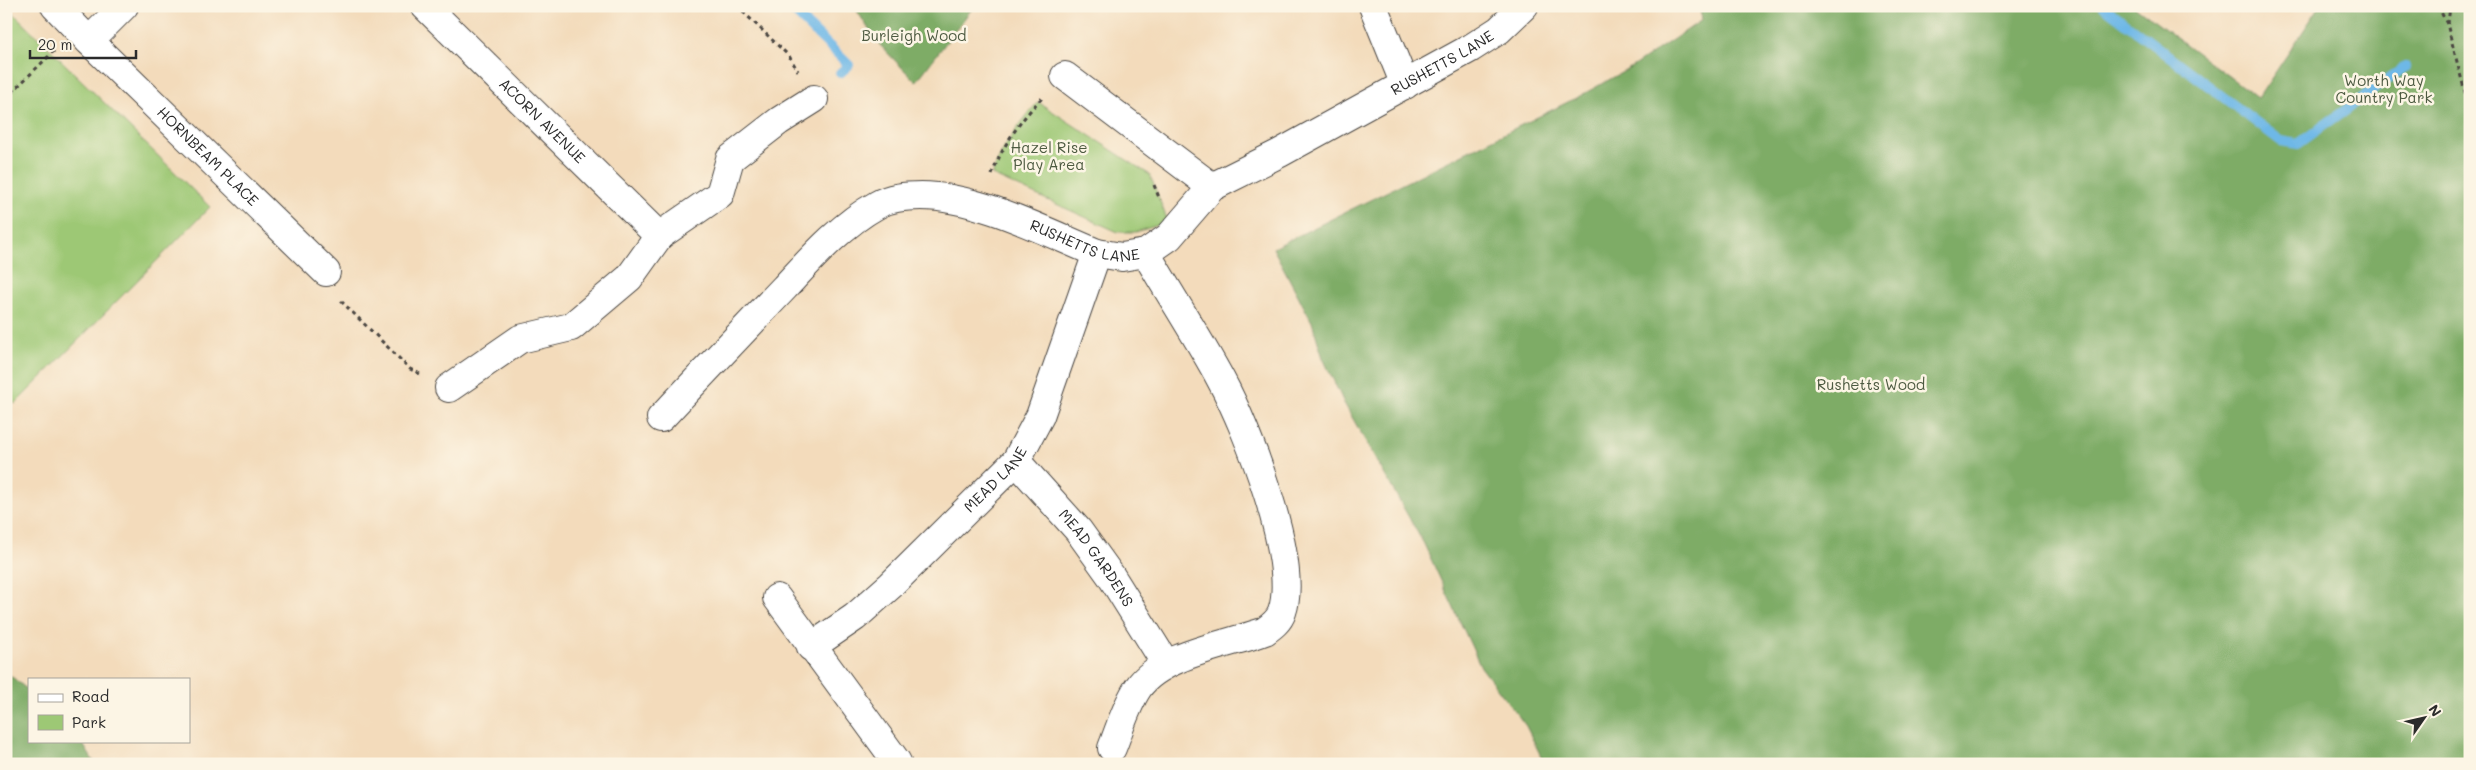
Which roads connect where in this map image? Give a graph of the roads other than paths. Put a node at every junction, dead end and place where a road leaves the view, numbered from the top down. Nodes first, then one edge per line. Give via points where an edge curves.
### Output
1 (55, 6) edge
2 (124, 6) edge
3 (425, 6) edge
4 (1373, 6) edge
5 (1524, 6) edge
6 (83, 35) junction
7 (1065, 76) road end
8 (1406, 85) junction
9 (814, 99) road end
10 (1212, 187) junction
11 (660, 236) junction
12 (1097, 253) junction
13 (1146, 253) junction
14 (326, 272) road end
15 (449, 388) road end
16 (661, 418) dead end
17 (1016, 461) junction
18 (777, 598) dead end
19 (811, 647) junction
20 (1166, 664) junction
21 (1112, 748) dead end
22 (897, 762) dead end

1 - 6 street, HORNBEAM PLACE
2 - 6 street
3 - 11 street, ACORN AVENUE
4 - 8 street
5 - 8 street, RUSHETTS LANE via 1513,19 1492,34
6 - 14 street, HORNBEAM PLACE
7 - 10 street
8 - 10 street, RUSHETTS LANE
9 - 11 street via 730,159 720,194
10 - 13 street, RUSHETTS LANE via 1169,237
11 - 15 street via 629,278 571,327 520,339
12 - 13 street, RUSHETTS LANE via 1122,257
12 - 16 street, RUSHETTS LANE via 1005,215 953,200 922,196 892,198 867,211 830,241
12 - 17 street, MEAD LANE via 1040,416
13 - 20 street via 1235,409 1280,537 1286,580 1282,612 1273,626
17 - 19 street, MEAD LANE via 891,585 855,617
17 - 20 street, MEAD GARDENS via 1078,530
18 - 19 street
19 - 22 street
20 - 21 street via 1139,687

